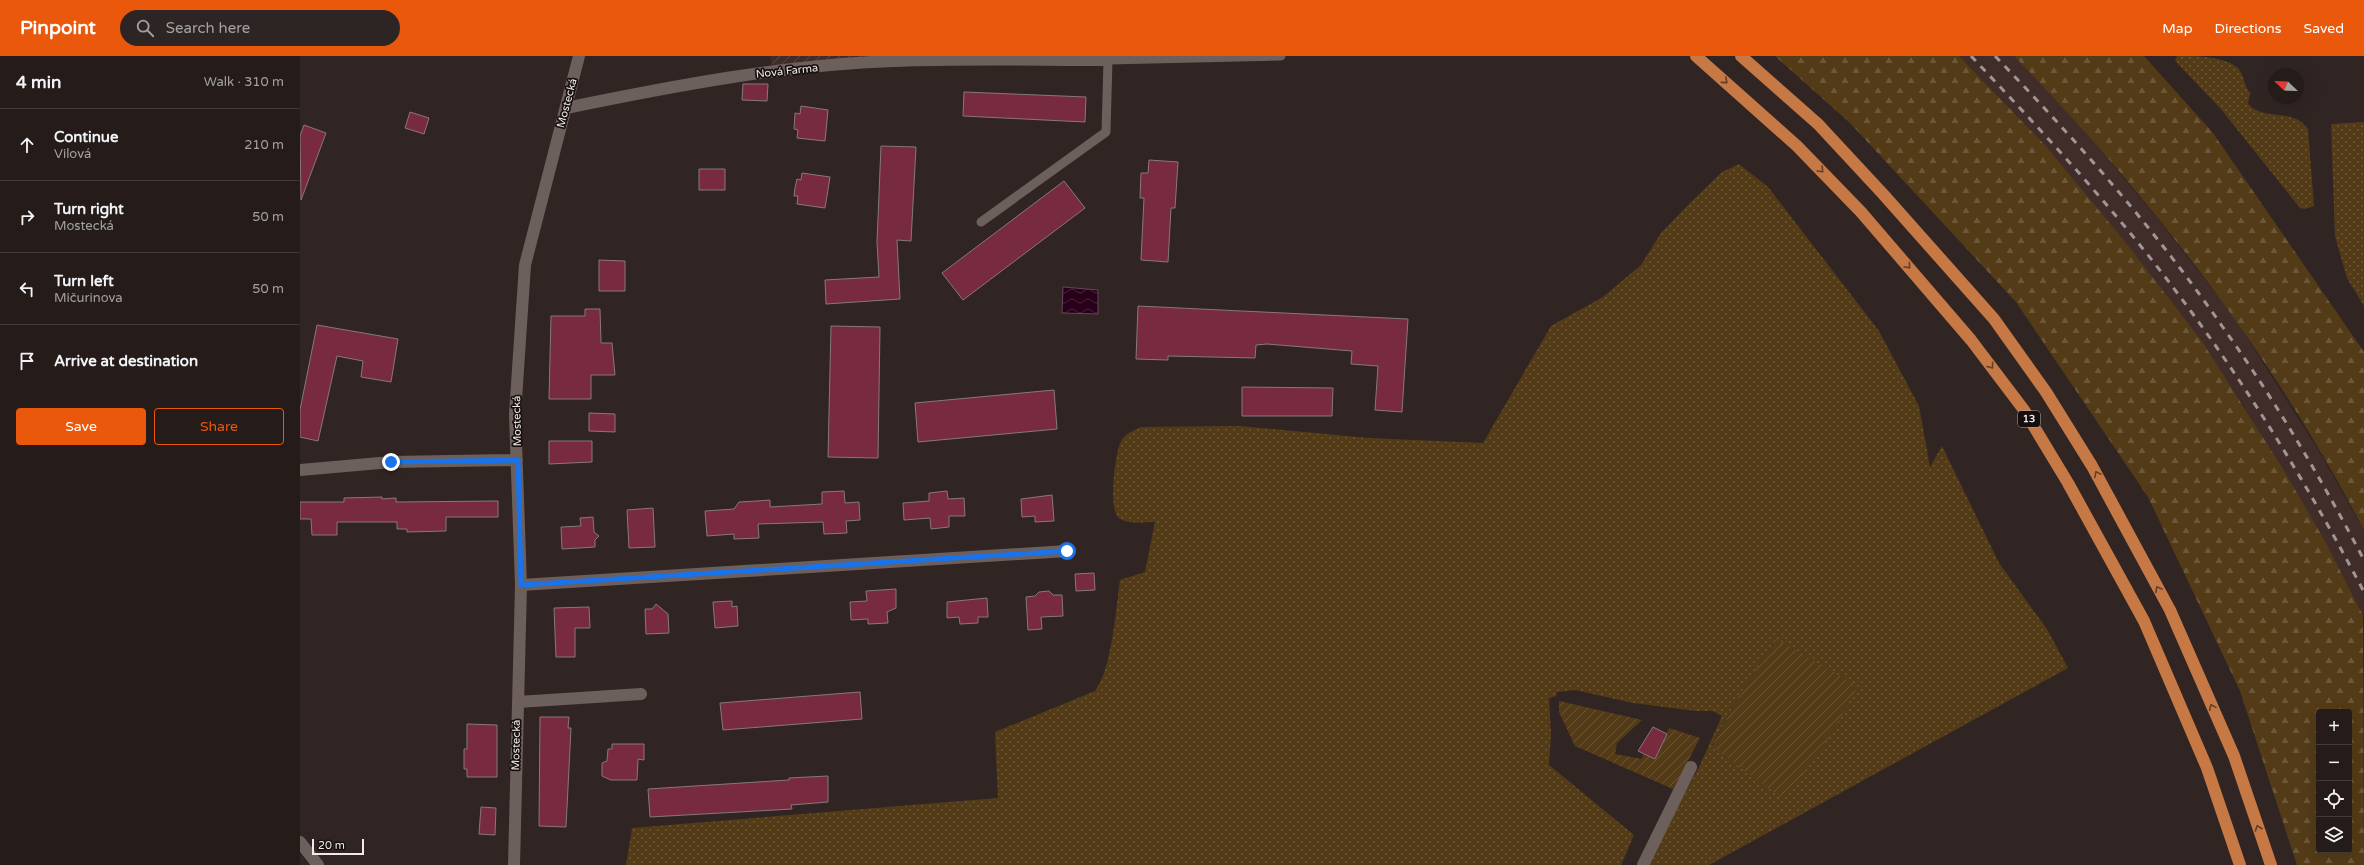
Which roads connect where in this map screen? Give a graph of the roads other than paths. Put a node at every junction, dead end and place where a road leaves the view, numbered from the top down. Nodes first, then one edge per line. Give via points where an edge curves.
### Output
1 (579, 56) edge
2 (1282, 56) edge
3 (1696, 56) edge
4 (1741, 56) edge
5 (1108, 60) junction
6 (566, 108) junction
7 (982, 222) dead end
8 (518, 460) junction
9 (300, 470) edge
10 (1067, 551) dead end
11 (521, 585) junction
12 (641, 694) dead end
13 (518, 702) junction
14 (1691, 767) dead end
15 (300, 842) edge
16 (318, 865) edge
17 (514, 865) edge
18 (1643, 865) edge
19 (2240, 865) edge
20 (2271, 865) edge

1 - 6 street, Mostecká
2 - 5 lane, Nová Farma
3 -> 19 highway, 13 via 1797,146 1862,212 1971,340 2024,410 2068,483 2144,621 2207,768
20 -> 4 highway, 13 via 2234,756 2170,610 2092,466 2046,392 1994,319 1883,194 1818,124
5 - 6 street, Nová Farma via 892,61 775,71 660,88
5 - 7 lane via 1106,132
6 - 8 street, Mostecká via 525,265 515,414
8 - 9 street via 391,462
8 - 11 street, Mostecká
10 - 11 street
11 - 13 street, Mostecká
12 - 13 street
13 - 17 street, Mostecká
14 - 18 street
15 - 16 street

